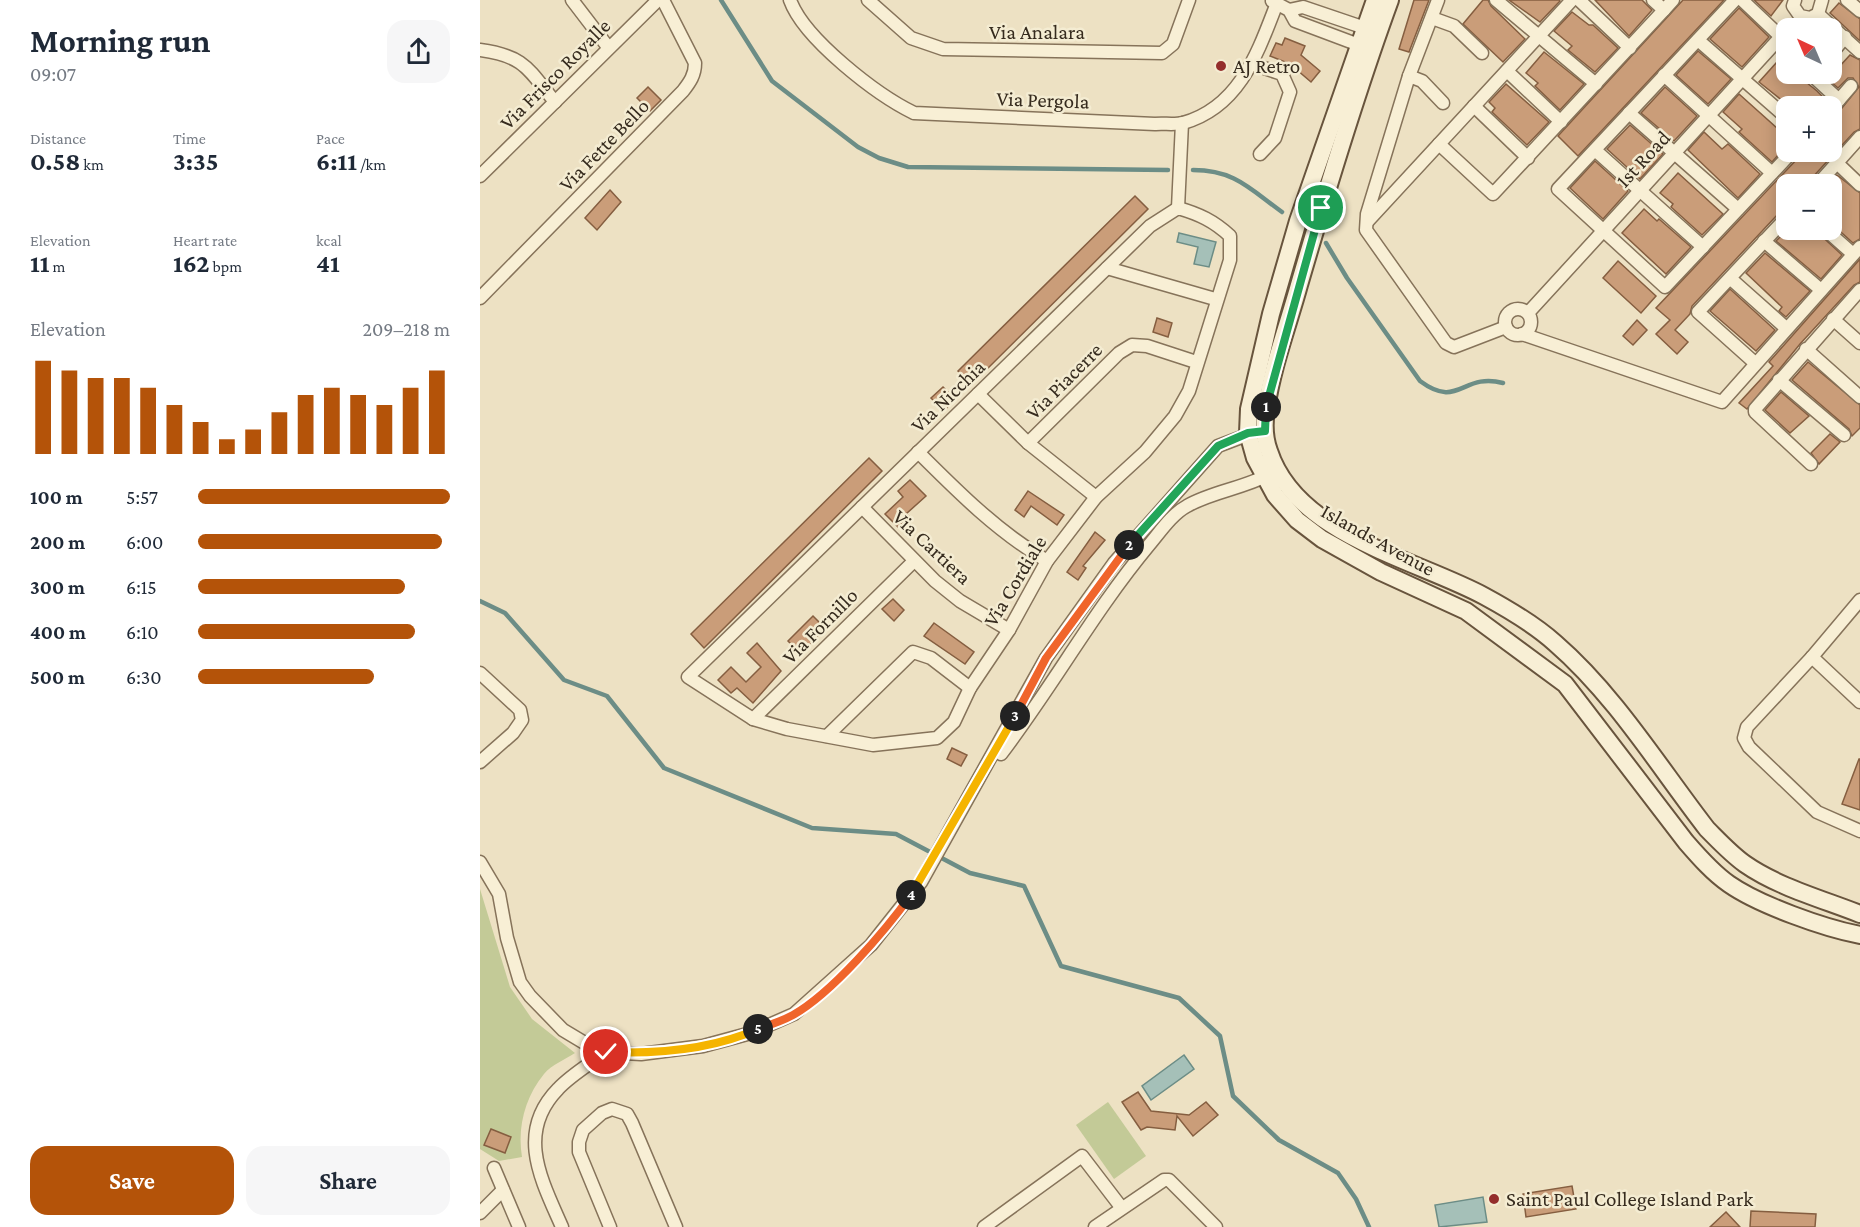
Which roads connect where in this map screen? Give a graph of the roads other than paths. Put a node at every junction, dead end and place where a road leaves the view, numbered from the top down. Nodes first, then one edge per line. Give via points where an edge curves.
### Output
1 (572, 0) edge
2 (658, 0) edge
3 (663, 0) edge
4 (790, 0) edge
5 (868, 0) edge
6 (1189, 0) edge
7 (1375, 0) edge
8 (1390, 0) edge
9 (1438, 0) edge
10 (1496, 0) edge
11 (1572, 0) edge
12 (1579, 0) edge
13 (1653, 0) edge
14 (1673, 0) edge
15 (1735, 0) edge
16 (1742, 0) edge
17 (1795, 0) edge
18 (1822, 0) edge
19 (1847, 0) edge
20 (1274, 1) edge
21 (1289, 10) junction
22 (1664, 10) junction
23 (1860, 12) edge
24 (1818, 14) junction
25 (1800, 16) joint
26 (1432, 18) junction
27 (1776, 25) edge
28 (1372, 30) junction
29 (1540, 35) junction
30 (1845, 37) junction
31 (1698, 39) junction
32 (1842, 41) edge
33 (1776, 42) edge
34 (608, 47) junction
35 (1366, 47) junction
36 (1630, 48) junction
37 (480, 50) edge
38 (1860, 52) edge
39 (1482, 53) dead end
40 (1252, 64) junction
41 (1507, 71) junction
42 (1664, 75) junction
43 (1409, 76) junction
44 (1742, 79) junction
45 (1596, 84) junction
46 (1819, 84) edge
47 (1851, 86) dead end
48 (1829, 96) edge
49 (1842, 96) edge
50 (555, 102) junction
51 (1443, 103) dead end
52 (1474, 106) junction
53 (1776, 108) edge
54 (1629, 113) junction
55 (1707, 117) junction
56 (1561, 122) junction
57 (1182, 123) junction
58 (1860, 137) edge
59 (1439, 144) junction
60 (1594, 150) junction
61 (1260, 154) dead end
62 (1673, 154) junction
63 (1528, 158) junction
64 (1783, 162) edge
65 (1837, 163) junction
66 (1772, 174) junction
67 (1827, 174) edge
68 (480, 176) edge
69 (1860, 185) edge
70 (1639, 192) junction
71 (1178, 208) junction
72 (1738, 208) junction
73 (1366, 222) junction
74 (1776, 228) edge
75 (1603, 231) junction
76 (1841, 240) edge
77 (1764, 241) junction
78 (1703, 247) junction
79 (1856, 250) edge
80 (1107, 268) junction
81 (1731, 279) junction
82 (1821, 290) junction
83 (1860, 290) edge
84 (480, 298) edge
85 (1215, 299) junction
86 (1528, 313) junction
87 (1833, 319) junction
88 (1506, 327) junction
89 (1786, 328) junction
90 (1522, 334) junction
91 (1860, 343) edge
92 (1806, 349) junction
93 (1196, 362) junction
94 (1755, 363) junction
95 (1779, 380) junction
96 (978, 394) junction
97 (1860, 396) edge
98 (1256, 432) junction
99 (1844, 435) dead end
100 (1028, 443) junction
101 (918, 452) junction
102 (1810, 464) dead end
103 (1270, 474) junction
104 (1174, 494) junction
105 (1096, 497) junction
106 (1186, 506) junction
107 (862, 507) junction
108 (914, 561) junction
109 (1047, 561) junction
110 (1860, 600) edge
111 (1009, 630) junction
112 (1812, 657) junction
113 (480, 673) edge
114 (687, 677) joint
115 (970, 688) junction
116 (1860, 702) edge
117 (753, 719) junction
118 (826, 736) junction
119 (480, 762) edge
120 (978, 783) junction
121 (1860, 831) edge
122 (480, 862) edge
123 (1860, 914) edge
124 (1860, 935) edge
125 (606, 1052) junction
126 (494, 1168) dead end
127 (503, 1190) junction
128 (1121, 1207) junction
129 (480, 1213) edge
130 (1210, 1225) edge
131 (519, 1227) edge
132 (562, 1227) edge
133 (610, 1227) edge
134 (676, 1227) edge
135 (984, 1227) edge
136 (1095, 1227) edge

1 - 34 street
2 - 34 street, Via Frisco Royalle
3 - 84 street, Via Fette Bello via 695,63 692,79
4 - 57 street, Via Pergola via 815,39 892,102 914,113
5 - 6 street, Via Analara via 911,38 943,49 1162,53 1173,44
7 - 28 street, Islands Avenue
8 - 28 street, Islands Avenue
9 - 26 street
10 - 29 street
11 - 29 street
12 - 36 street
13 - 22 street
14 - 22 street
15 - 31 street
16 - 27 street
17 - 25 street via 1793,6
18 - 24 street
19 - 23 street
20 - 21 street
20 - 40 street, Via Pergola
21 - 28 street via 1303,7
21 - 35 street via 1295,21
22 - 36 street
24 - 25 street via 1810,18
24 - 30 street
26 - 39 street via 1454,26
26 - 43 street
28 - 35 street, Islands Avenue
29 - 41 street
29 - 45 street
30 - 32 street
30 - 38 street
31 - 42 street
31 - 44 street
33 - 44 street, 1st Road
34 - 50 street, Via Frisco Royalle
35 - 98 street, Islands Avenue via 1298,221 1271,314 1249,409
36 - 45 street
37 - 50 street via 507,54 522,62
40 - 57 street, Via Pergola via 1225,100
40 - 61 street via 1282,74 1290,92 1275,138
41 - 52 street
41 - 56 street
42 - 54 street
42 - 55 street
43 - 51 street via 1422,81
43 - 73 street
44 - 53 street
44 - 55 street, 1st Road
45 - 56 street
46 - 48 street
47 - 49 street
50 - 68 street, Via Frisco Royalle
52 - 59 street
52 - 63 street
54 - 60 street
54 - 62 street
55 - 62 street, 1st Road
55 - 66 street
56 - 63 street
57 - 71 street
58 - 65 street
59 - 63 street via 1493,194
59 - 73 street
60 - 70 street
60 - 75 street via 1558,189
62 - 70 street, 1st Road
62 - 72 street
64 - 66 street
65 - 67 street
65 - 69 street
66 - 72 street
70 - 75 street, 1st Road
70 - 78 street
71 - 80 street, Via Nicchia via 1150,226
71 - 85 street, Via Cordiale via 1217,223 1230,236 1230,260
72 - 78 street
73 - 88 street via 1368,235 1446,343 1454,347
74 - 77 street
75 - 78 street via 1665,287
75 - 86 street, 1st Road
76 - 79 street
77 - 81 street
77 - 82 street
79 - 82 street
80 - 85 street
80 - 96 street, Via Nicchia
81 - 89 street
81 - 94 street via 1698,312
82 - 89 street
83 - 87 street
85 - 93 street, Via Cordiale
86 - 88 street via 1513,310 1506,317
86 - 90 street via 1531,325
87 - 91 street
87 - 92 street
88 - 90 street via 1516,335
89 - 94 street
90 - 94 street via 1722,402
92 - 95 street
92 - 97 street
93 - 100 street, Via Piacerre via 1132,345 1119,353
93 - 105 street, Via Cordiale via 1189,391 1175,416 1145,452
95 - 99 street
95 - 102 street via 1756,405 1755,412
96 - 100 street
96 - 101 street, Via Nicchia
98 - 103 street, Islands Avenue via 1269,451
98 - 104 street via 1218,446
100 - 105 street
101 - 107 street, Via Nicchia
101 - 109 street via 980,514 1014,542
103 - 106 street
103 - 123 street, Islands Avenue via 1330,522 1383,552 1482,595 1553,641 1583,669 1724,846 1772,879
103 - 124 street, Islands Avenue via 1275,495 1297,520 1322,539 1381,572 1466,611 1565,684 1686,842 1730,885 1829,929
104 - 106 street
104 - 120 street via 1114,563 1053,648
105 - 109 street, Via Cordiale
106 - 120 street via 1129,569 1039,704
107 - 108 street, Via Cartiera
107 - 114 street, Via Nicchia
108 - 111 street, Via Cartiera via 960,601
108 - 117 street, Via Fornillo
109 - 111 street, Via Cordiale
110 - 112 street
111 - 115 street, Via Cordiale
112 - 116 street
112 - 121 street via 1747,727 1744,738 1817,812
113 - 119 street via 520,710 522,720
114 - 117 street, Via Cordiale
115 - 118 street, Via Cordiale via 954,722 938,738 873,745
115 - 118 street via 931,658 912,652
117 - 118 street, Via Cordiale
120 - 125 street via 921,882 871,945 794,1014 703,1046 641,1054
122 - 125 street via 499,894 520,982 563,1030
125 - 132 street via 549,1099 536,1130 535,1159
126 - 127 street
127 - 129 street
127 - 131 street
128 - 130 street via 1160,1180 1168,1180
128 - 135 street via 1082,1156
128 - 136 street
133 - 134 street via 579,1152 584,1130 612,1109 627,1114 632,1123

